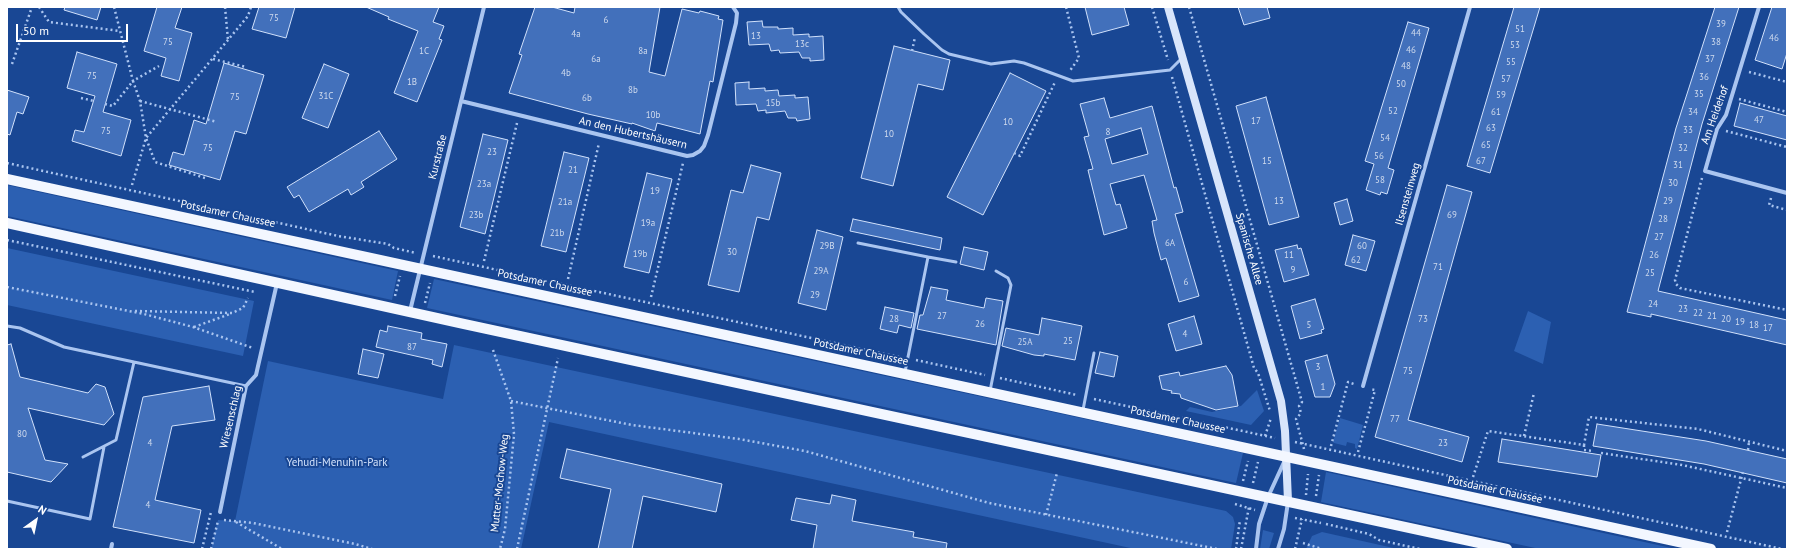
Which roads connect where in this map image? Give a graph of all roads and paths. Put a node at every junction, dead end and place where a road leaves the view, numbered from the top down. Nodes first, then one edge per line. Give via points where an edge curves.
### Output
1 (32, 7) edge
2 (40, 7) edge
3 (114, 7) edge
4 (225, 7) edge
5 (251, 7) edge
6 (484, 7) edge
7 (733, 7) edge
8 (898, 7) edge
9 (1066, 7) edge
10 (1152, 7) edge
11 (1168, 7) edge
12 (1189, 7) edge
13 (1470, 7) edge
14 (1759, 7) edge
15 (120, 31) junction
16 (228, 40) junction
17 (213, 58) junction
18 (1182, 58) junction
19 (12, 64) dead end
20 (159, 66) dead end
21 (246, 67) dead end
22 (1740, 69) junction
23 (1170, 70) junction
24 (1058, 77) junction
25 (1064, 79) junction
26 (132, 81) junction
27 (1787, 82) edge
28 (81, 98) dead end
29 (1732, 98) junction
30 (94, 101) dead end
31 (140, 101) junction
32 (461, 101) junction
33 (105, 104) dead end
34 (171, 109) junction
35 (1787, 112) edge
36 (518, 120) dead end
37 (217, 122) dead end
38 (1717, 129) junction
39 (146, 138) junction
40 (600, 141) dead end
41 (1787, 147) edge
42 (1014, 153) dead end
43 (683, 161) dead end
44 (7, 163) edge
45 (1705, 171) junction
46 (205, 178) dead end
47 (7, 179) edge
48 (132, 185) dead end
49 (1773, 189) junction
50 (1787, 193) edge
51 (1787, 210) edge
52 (7, 223) edge
53 (858, 243) dead end
54 (405, 250) dead end
55 (928, 256) junction
56 (435, 257) dead end
57 (484, 261) dead end
58 (956, 262) dead end
59 (420, 269) junction
60 (401, 271) dead end
61 (996, 271) dead end
62 (430, 278) dead end
63 (568, 279) dead end
64 (277, 282) junction
65 (7, 287) edge
66 (651, 297) dead end
67 (248, 298) dead end
68 (394, 301) dead end
69 (424, 308) dead end
70 (1787, 310) edge
71 (128, 311) junction
72 (410, 312) junction
73 (232, 313) junction
74 (7, 326) edge
75 (193, 327) junction
76 (493, 350) dead end
77 (261, 351) junction
78 (1094, 353) dead end
79 (558, 358) dead end
80 (908, 359) junction
81 (134, 362) junction
82 (905, 374) junction
83 (992, 377) junction
84 (246, 386) junction
85 (1363, 386) junction
86 (990, 392) junction
87 (1534, 394) dead end
88 (1085, 397) junction
89 (511, 401) junction
90 (547, 408) junction
91 (1082, 412) junction
92 (1270, 413) dead end
93 (1299, 427) dead end
94 (1248, 432) dead end
95 (1524, 436) junction
96 (1749, 442) junction
97 (1331, 446) dead end
98 (1584, 446) junction
99 (104, 447) junction
100 (1328, 449) dead end
101 (1748, 450) dead end
102 (1593, 451) dead end
103 (1787, 451) edge
104 (1358, 452) dead end
105 (1601, 453) dead end
106 (1249, 454) dead end
107 (1287, 456) junction
108 (83, 457) dead end
109 (1259, 457) dead end
110 (1308, 469) dead end
111 (1320, 471) dead end
112 (1743, 472) dead end
113 (1057, 473) dead end
114 (1473, 477) dead end
115 (1741, 478) junction
116 (1242, 484) dead end
117 (1252, 486) dead end
118 (1787, 488) edge
119 (1268, 497) junction
120 (1306, 498) dead end
121 (1316, 500) dead end
122 (7, 501) edge
123 (1288, 501) junction
124 (211, 511) dead end
125 (220, 512) dead end
126 (1046, 515) junction
127 (210, 518) junction
128 (218, 520) junction
129 (1240, 520) dead end
130 (235, 521) junction
131 (1320, 523) dead end
132 (1245, 526) dead end
133 (1727, 532) dead end
134 (1298, 537) dead end
135 (1303, 543) dead end
136 (112, 544) dead end
137 (111, 549) edge
138 (202, 549) edge
139 (211, 549) edge
140 (282, 549) edge
141 (372, 549) edge
142 (500, 549) edge
143 (517, 549) edge
144 (1217, 549) edge
145 (1236, 549) edge
146 (1241, 549) edge
147 (1256, 549) edge
148 (1278, 549) edge
149 (1295, 549) edge
150 (1322, 549) edge
151 (1420, 549) edge
152 (1507, 549) edge
153 (1711, 549) edge
154 (1782, 549) edge

1 - 19 path
2 - 15 path via 49,22
3 - 15 path
4 - 16 path
5 - 16 path via 248,16
6 - 32 street, Kurstraße
7 - 32 street, An den Hubertshäusern via 738,13 708,135 704,146 693,155 687,156
8 - 24 lane via 924,34 949,54 991,64 1014,61 1024,63
9 - 25 path via 1079,58
10 - 23 path
11 - 18 main road, Spanische Allee
12 - 93 path via 1302,402 1296,419
13 - 85 street, Ilsensteinweg
14 - 22 street, Am Heidehof
15 - 26 path
16 - 17 path
17 - 21 path
17 - 34 path
18 - 23 lane
18 - 107 main road, Spanische Allee via 1281,401
20 - 26 path
22 - 27 path
22 - 29 street, Am Heidehof
23 - 25 lane via 1073,81
23 - 92 path via 1254,368 1258,372
24 - 25 lane
24 - 42 path via 1020,156
26 - 31 path
26 - 33 path via 113,106
28 - 30 path
29 - 35 path
29 - 38 street, Am Heidehof via 1726,115
31 - 34 path
31 - 39 path
32 - 59 street, Kurstraße
34 - 37 path
34 - 39 path
36 - 57 path
38 - 41 path
38 - 45 street, Am Heidehof
39 - 46 path via 155,162
39 - 48 path
40 - 63 path
43 - 66 path
44 - 54 path via 330,234 388,244
45 - 49 street
45 - 70 path via 1676,284 1680,288
47 - 59 main road, Potsdamer Chaussee
49 - 50 street
49 - 51 path via 1769,205
52 - 64 main road
53 - 55 lane
55 - 58 lane
55 - 80 lane
56 - 80 path
59 - 72 street, Kurstraße
59 - 82 main road, Potsdamer Chaussee
60 - 68 path
61 - 83 lane via 1008,278 1011,285
62 - 69 path
64 - 72 main road
64 - 77 street, Wiesenschlag
65 - 71 path
67 - 73 path via 243,308
71 - 73 path
71 - 75 path
72 - 119 main road
73 - 75 path
74 - 81 lane via 20,328 64,347
75 - 77 path
76 - 89 path, Mutter-Mochow-Weg
77 - 84 street, Wiesenschlag via 256,375
78 - 88 lane
79 - 90 path
80 - 82 lane
80 - 83 path
81 - 84 lane
81 - 99 lane via 116,440
82 - 86 main road, Potsdamer Chaussee
83 - 86 lane
83 - 88 path
84 - 125 street, Wiesenschlag
85 - 97 path via 1348,382
85 - 104 path via 1376,390
86 - 91 main road, Potsdamer Chaussee
87 - 95 path
88 - 91 lane
88 - 94 path
89 - 90 path
89 - 142 path, Mutter-Mochow-Weg via 514,434 505,528
90 - 126 path via 632,425 739,439 805,451 989,503
90 - 143 path
91 - 107 main road, Potsdamer Chaussee
95 - 98 path
95 - 114 path via 1488,431
96 - 98 path via 1698,429 1589,417
96 - 101 path
96 - 103 path
98 - 102 path via 1584,450
99 - 108 lane
99 - 122 lane via 90,519
100 - 154 path
105 - 115 path via 1682,465
106 - 116 path
107 - 119 street
107 - 123 main road, Spanische Allee
107 - 153 main road, Potsdamer Chaussee
109 - 117 path
110 - 120 path
111 - 121 path
112 - 115 path
113 - 126 path
115 - 118 path
115 - 133 path
119 - 123 main road
119 - 147 street via 1259,524
123 - 148 street
123 - 152 main road
124 - 127 path
126 - 144 path
127 - 128 path
127 - 138 path
128 - 130 path
128 - 139 path
129 - 145 path
130 - 140 path
130 - 141 path
131 - 151 path
132 - 146 path
134 - 149 path
135 - 150 path
136 - 137 street

